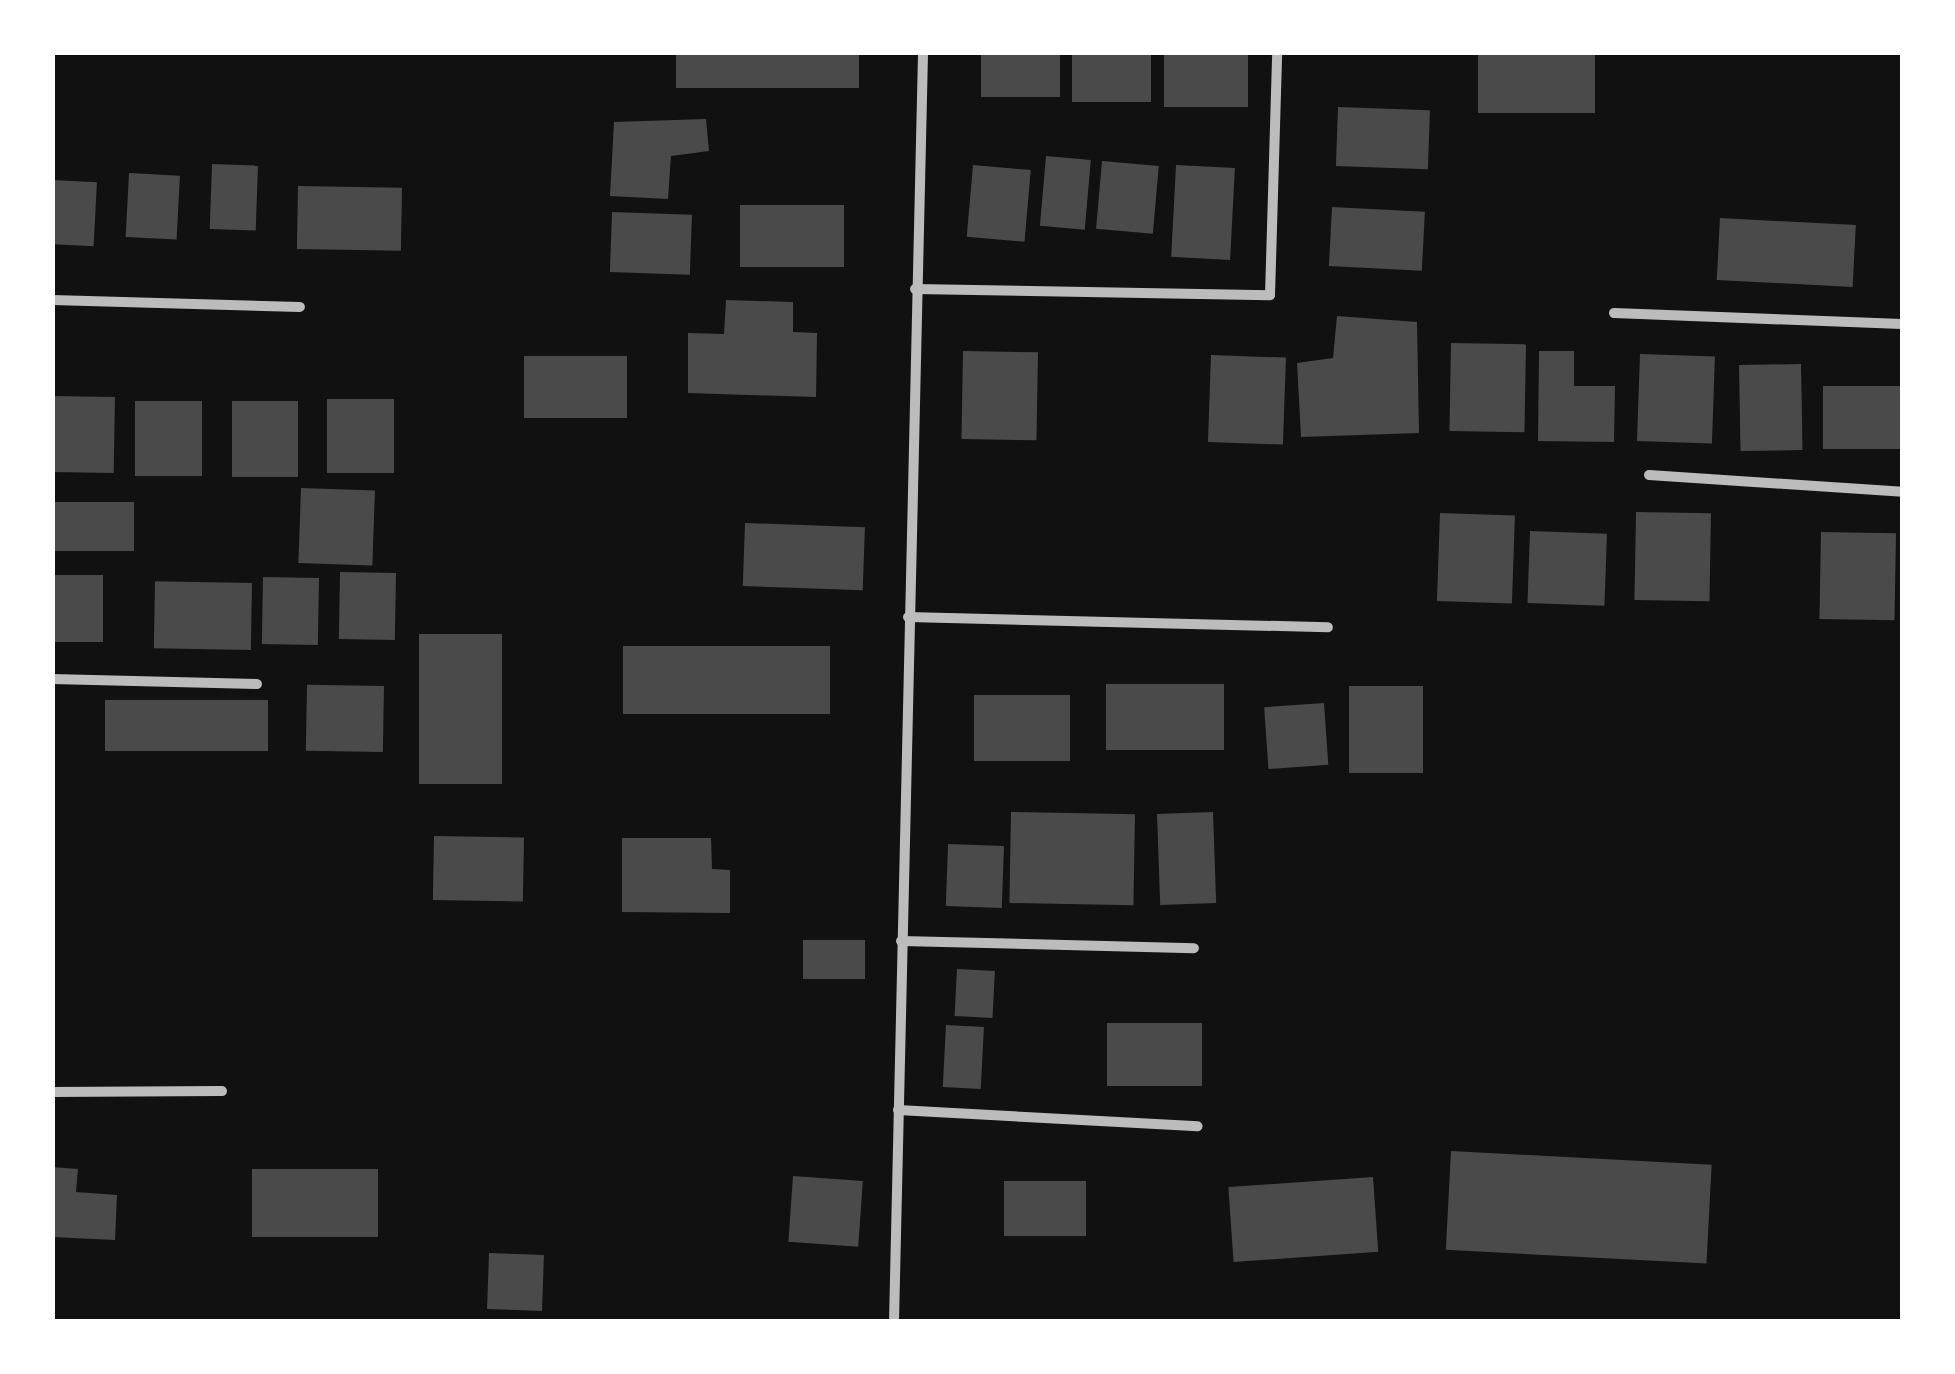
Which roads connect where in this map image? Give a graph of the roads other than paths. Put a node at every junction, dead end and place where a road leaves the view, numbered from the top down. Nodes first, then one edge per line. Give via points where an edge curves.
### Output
1 (923, 52) edge
2 (1278, 52) edge
3 (915, 289) junction
4 (52, 300) edge
5 (300, 307) dead end
6 (1614, 313) dead end
7 (1902, 324) edge
8 (1649, 475) dead end
9 (1902, 492) edge
10 (908, 618) junction
11 (1328, 627) dead end
12 (52, 679) edge
13 (258, 684) dead end
14 (901, 940) junction
15 (1194, 948) dead end
16 (222, 1091) dead end
17 (52, 1092) edge
18 (898, 1110) junction
19 (1198, 1126) dead end
20 (894, 1322) edge

1 - 3 street
2 - 3 street via 1270,295
3 - 10 street
4 - 5 street
6 - 7 street
8 - 9 street
10 - 11 street
10 - 14 street
12 - 13 street
14 - 15 street
14 - 18 street
16 - 17 street
18 - 19 street
18 - 20 street

